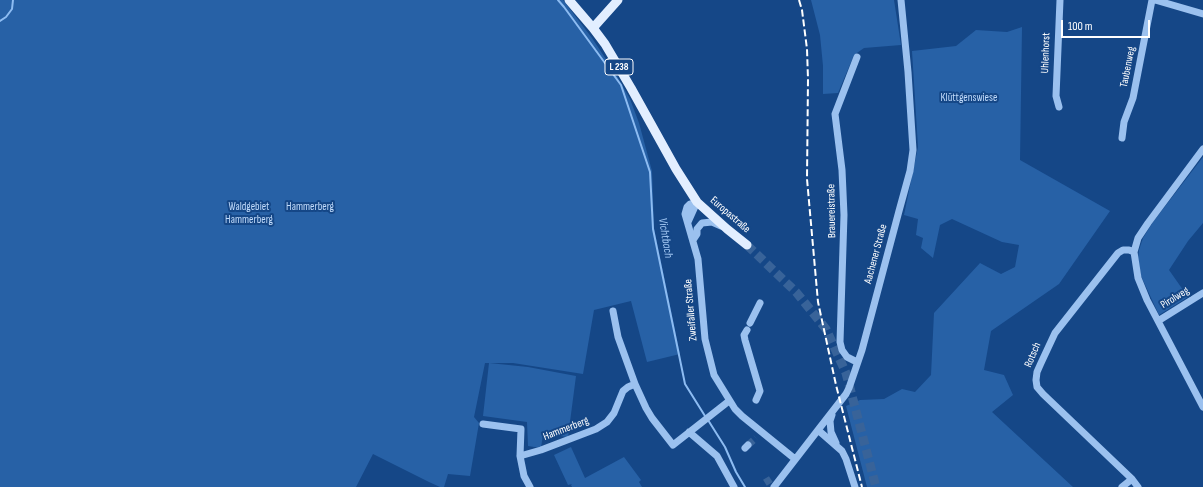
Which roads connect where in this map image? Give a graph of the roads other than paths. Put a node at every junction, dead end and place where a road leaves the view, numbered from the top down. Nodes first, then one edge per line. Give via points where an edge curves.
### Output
1 (569, 0) edge
2 (618, 0) edge
3 (901, 0) edge
4 (1060, 0) edge
5 (1153, 0) edge
6 (1202, 13) edge
7 (593, 28) junction
8 (857, 57) dead end
9 (1059, 107) dead end
10 (1122, 138) dead end
11 (1203, 149) edge
12 (697, 202) junction
13 (727, 229) junction
14 (693, 240) junction
15 (747, 245) tunnel mouth
16 (1134, 252) junction
17 (1203, 293) edge
18 (760, 303) dead end
19 (613, 311) dead end
20 (1158, 321) junction
21 (750, 323) dead end
22 (747, 330) dead end
23 (857, 362) junction
24 (635, 384) junction
25 (756, 400) dead end
26 (730, 401) junction
27 (1203, 407) edge
28 (834, 409) junction
29 (483, 424) dead end
30 (818, 430) junction
31 (690, 432) junction
32 (836, 445) junction
33 (520, 456) junction
34 (795, 459) junction
35 (1132, 479) junction
36 (530, 487) edge
37 (734, 487) edge
38 (773, 487) edge
39 (855, 487) edge
40 (1122, 487) edge
41 (1138, 487) edge

1 - 7 main road, L 238
2 - 7 main road
3 - 23 street, Aachener Straße via 913,150 900,211
4 - 9 street, Uhlenhorst via 1056,96
5 - 6 street
5 - 10 street, Taubenweg
7 - 12 main road, L 238
8 - 23 street, Brauereistraße via 835,114 842,170 844,215 840,342 847,357
11 - 16 street via 1148,223 1138,238
12 - 13 main road, Europastraße / L 238
12 - 14 street, Zweifaller Straße via 688,222
13 - 14 street via 712,222 702,223
13 - 15 main road, Europastraße / L 238
14 - 26 street, Zweifaller Straße via 698,259 705,339 714,375
16 - 20 street via 1138,278
16 - 35 street, Rotsch via 1123,250 1118,253 1055,333 1036,380 1037,387 1043,394
17 - 20 street, Pirolweg
18 - 21 street
19 - 24 street via 618,337
20 - 27 street
22 - 25 street via 745,340 760,391
23 - 28 street, Aachener Straße via 849,388
24 - 31 street via 652,418 673,445
24 - 33 street, Hammerberg via 623,391 614,413 596,430
26 - 31 street
26 - 34 street, Zweifaller Straße via 759,435
28 - 30 street, Aachener Straße
28 - 32 street via 830,421
29 - 33 street via 521,429
30 - 32 street
30 - 34 street, Aachener Straße
31 - 37 street via 717,456
32 - 39 street via 846,459
33 - 36 street via 524,476
34 - 38 street, Aachener Straße
35 - 40 street
35 - 41 street, Rotsch

